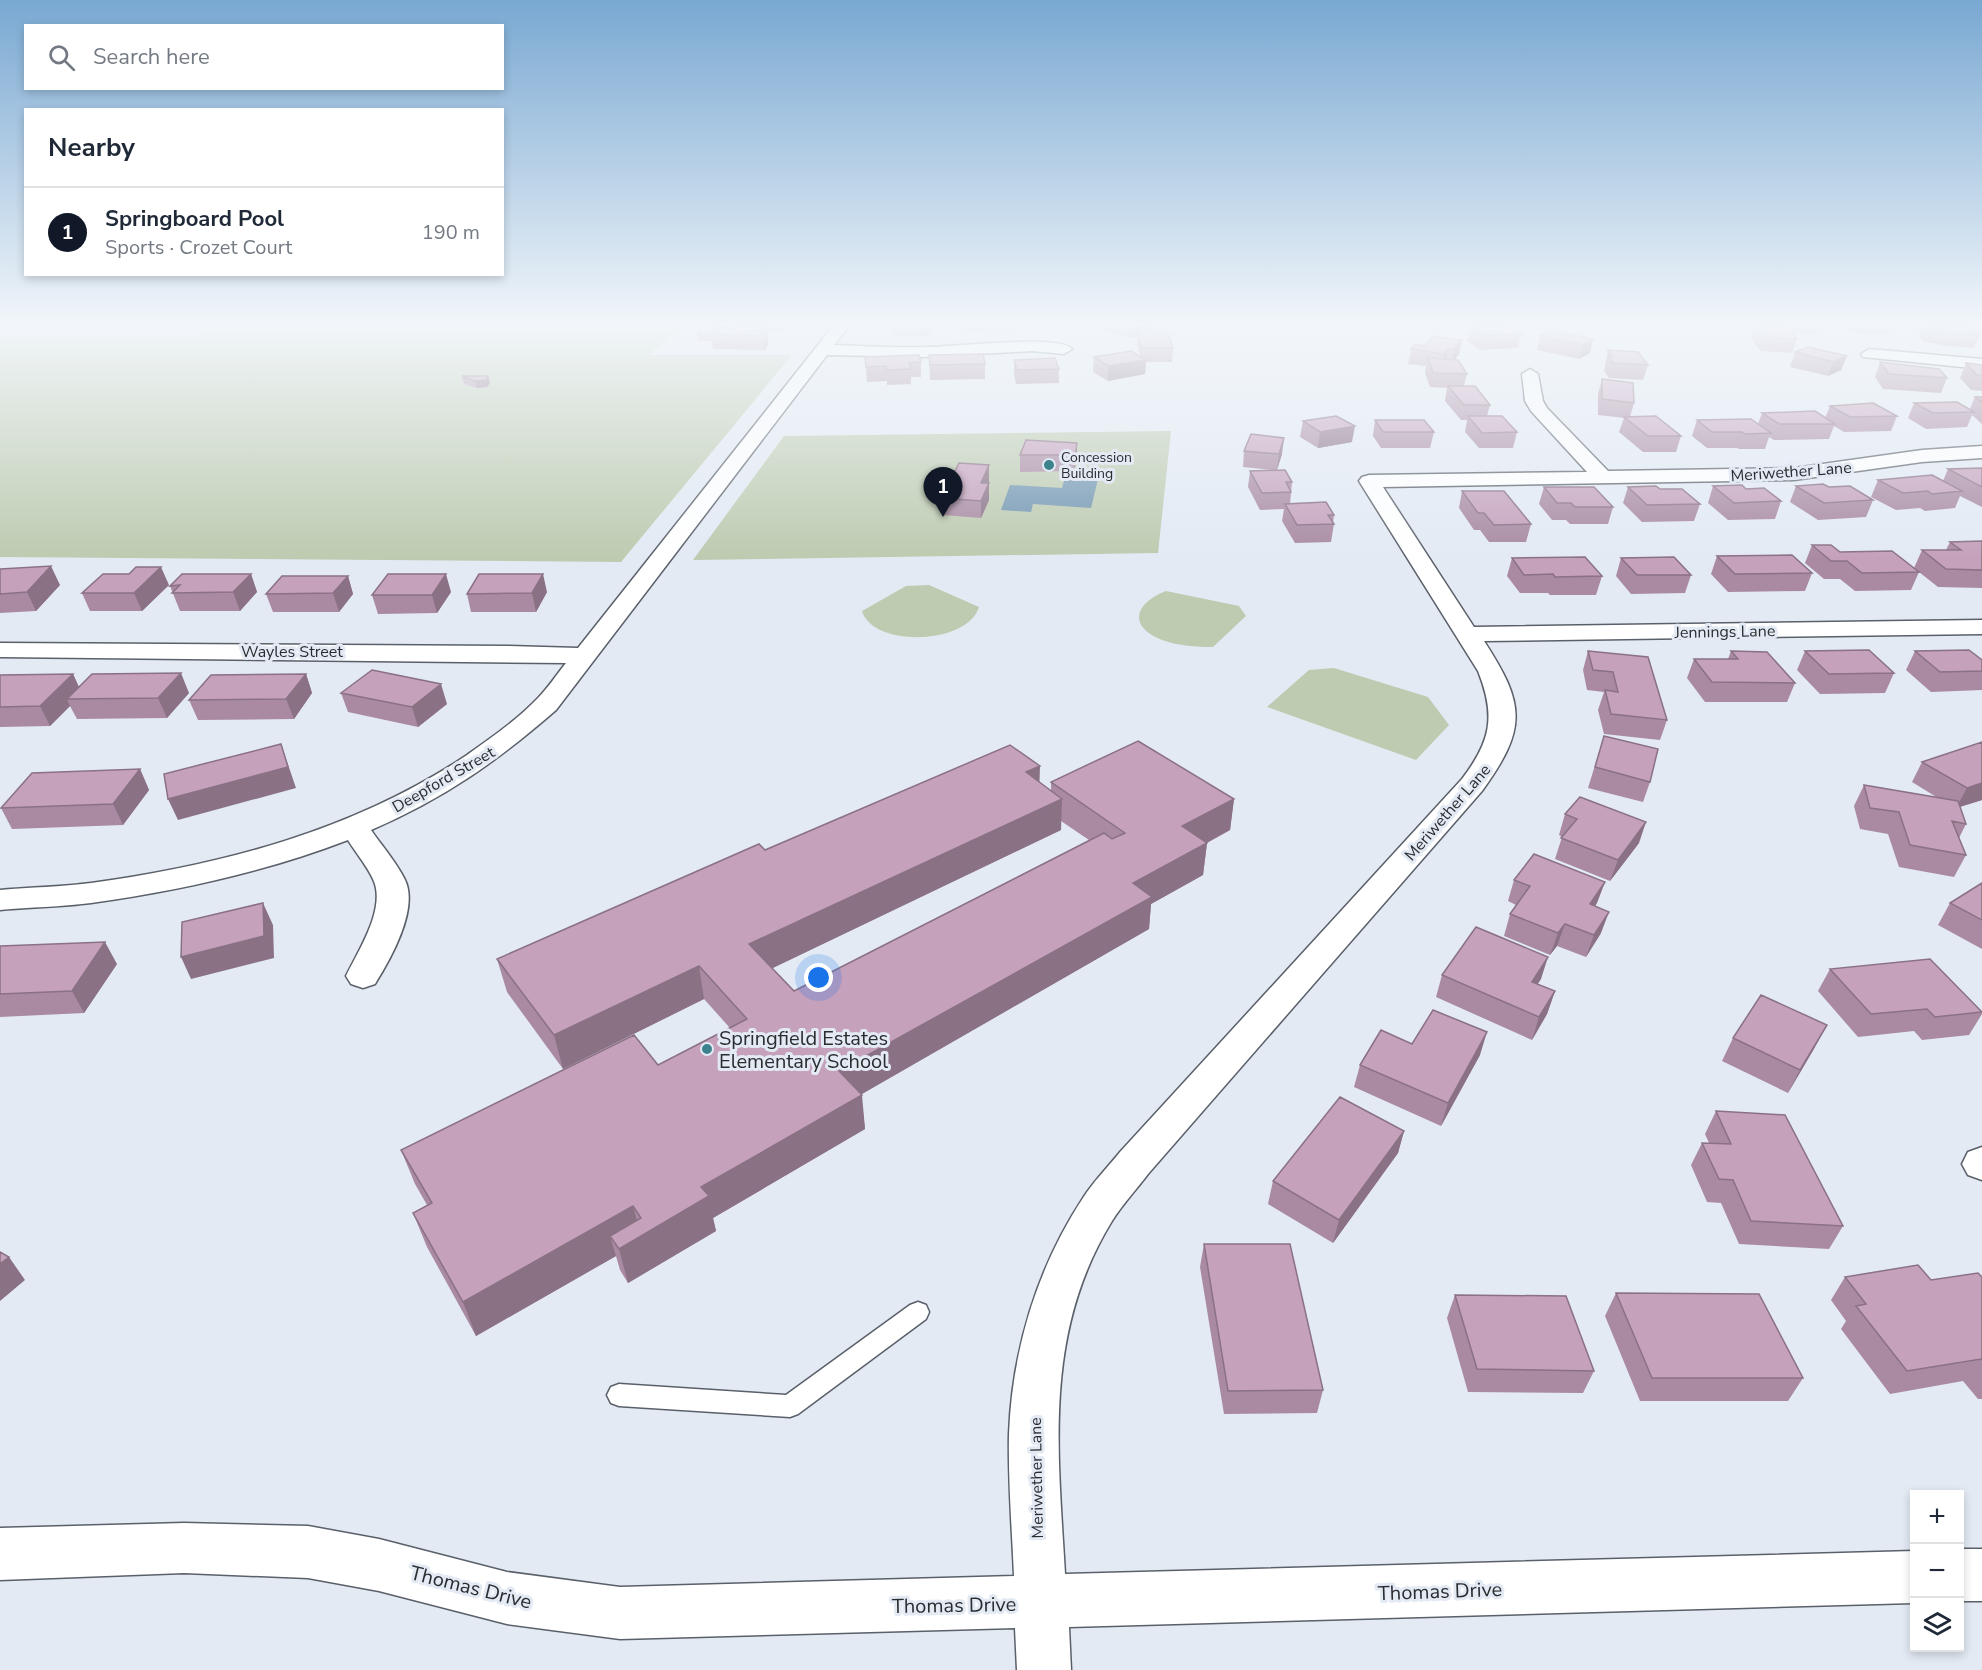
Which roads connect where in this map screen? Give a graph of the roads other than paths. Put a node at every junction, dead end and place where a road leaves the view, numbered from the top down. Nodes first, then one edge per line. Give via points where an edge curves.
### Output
1 (780, 404) edge
2 (1536, 404) edge
3 (1982, 452) edge
4 (1603, 477) junction
5 (1982, 627) edge
6 (1468, 634) junction
7 (0, 650) edge
8 (585, 656) junction
9 (354, 827) junction
10 (0, 900) edge
11 (363, 976) dead end
12 (918, 1312) dead end
13 (619, 1395) dead end
14 (0, 1554) edge
15 (1964, 1575) edge
16 (1982, 1575) edge
17 (1910, 1577) edge
18 (1040, 1603) junction
19 (1044, 1670) edge

1 - 8 street, Deepford Street
2 - 4 street
3 - 4 street, Meriwether Lane via 1922,456 1794,474
4 - 6 street, Meriwether Lane via 1369,481
5 - 6 street, Jennings Lane
6 - 18 street, Meriwether Lane via 1501,692 1505,716 1491,760 1134,1163 1098,1208 1077,1245 1052,1307 1040,1354 1033,1434
7 - 8 street, Wayles Street
8 - 9 street, Deepford Street via 547,704 500,746 421,795
9 - 10 street, Deepford Street via 262,858 176,880 88,894
9 - 11 street via 394,891 391,914
12 - 13 lane via 790,1406
14 - 18 street, Thomas Drive via 184,1548 308,1552 379,1564 507,1598 620,1613
15 - 16 street
17 - 18 street, Thomas Drive
18 - 19 street, Meriwether Lane

